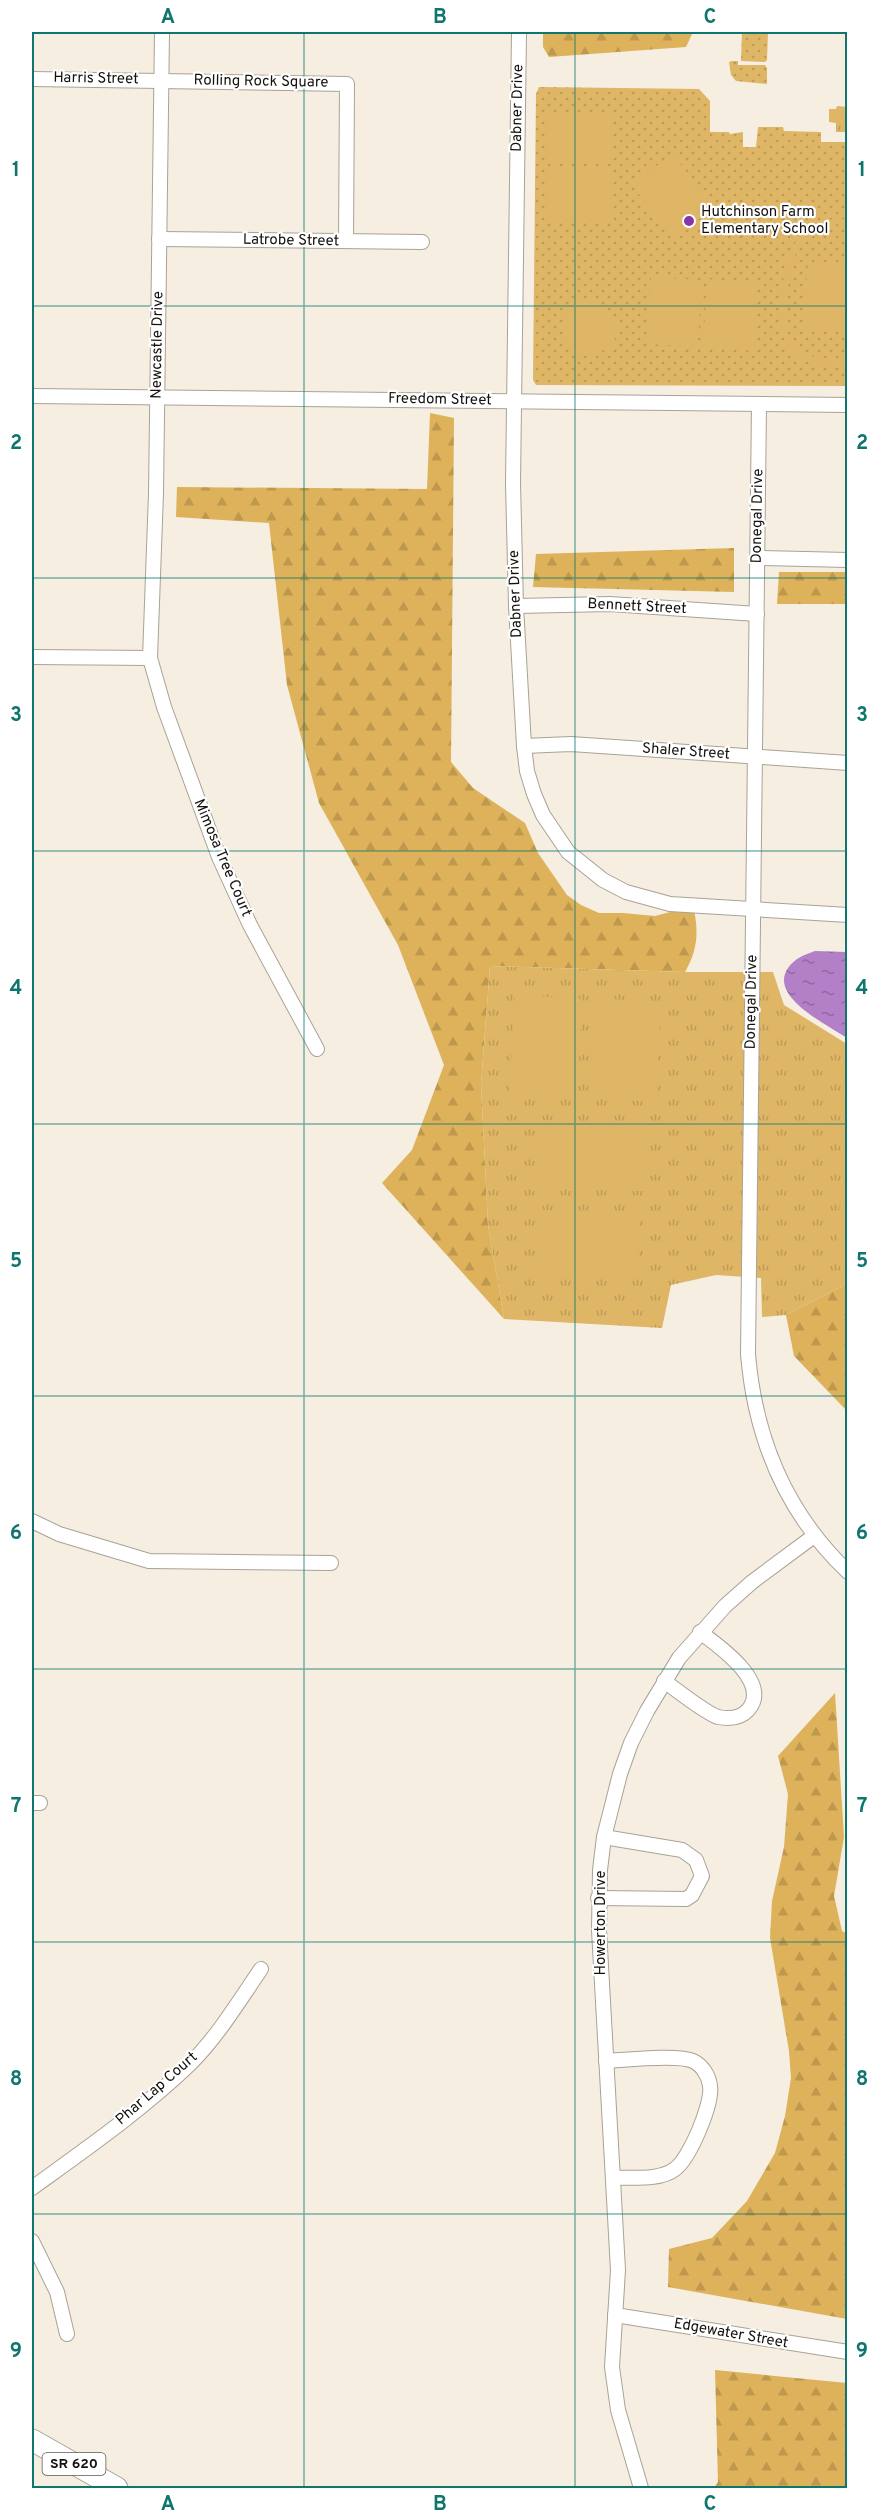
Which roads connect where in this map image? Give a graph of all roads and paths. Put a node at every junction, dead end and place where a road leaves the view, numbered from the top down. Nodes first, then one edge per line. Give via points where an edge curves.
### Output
1 (162, 32) edge
2 (519, 32) edge
3 (32, 79) edge
4 (161, 80) junction
5 (159, 240) junction
6 (346, 241) junction
7 (422, 242) dead end
8 (32, 396) edge
9 (158, 397) junction
10 (514, 401) junction
11 (759, 404) junction
12 (848, 405) edge
13 (758, 558) junction
14 (848, 560) edge
15 (516, 606) junction
16 (757, 614) junction
17 (32, 657) edge
18 (150, 658) junction
19 (524, 746) junction
20 (755, 756) junction
21 (848, 763) edge
22 (753, 909) junction
23 (848, 915) edge
24 (317, 1048) dead end
25 (32, 1521) edge
26 (814, 1536) junction
27 (331, 1563) dead end
28 (848, 1572) edge
29 (700, 1632) junction
30 (664, 1681) junction
31 (604, 1837) junction
32 (598, 1898) junction
33 (261, 1969) dead end
34 (606, 2061) junction
35 (613, 2178) junction
36 (32, 2188) edge
37 (32, 2241) edge
38 (615, 2315) junction
39 (67, 2334) dead end
40 (848, 2352) edge
41 (32, 2440) edge
42 (117, 2488) edge
43 (641, 2488) edge

1 - 4 street, Newcastle Drive
2 - 10 street, Dabner Drive
3 - 4 street, Harris Street
4 - 5 street, Newcastle Drive
4 - 6 street, Rolling Rock Square via 347,84
5 - 6 street, Latrobe Street
5 - 9 street, Newcastle Drive
6 - 7 street, Latrobe Street
8 - 9 street, Freedom Street
9 - 10 street, Freedom Street
9 - 18 street, Newcastle Drive
10 - 11 street, Freedom Street
10 - 15 street, Dabner Drive
11 - 12 street, Freedom Street
11 - 13 street, Donegal Drive
13 - 14 street
13 - 16 street, Donegal Drive
15 - 16 street, Bennett Street via 610,604
15 - 19 street, Dabner Drive
16 - 20 street, Donegal Drive
17 - 18 street
18 - 24 street, Mimosa Tree Court via 219,857 250,925
19 - 20 street, Shaler Street via 571,744
19 - 22 street, Dabner Drive via 527,771 543,815 568,852 594,873 647,899
20 - 21 street, Shaler Street
20 - 22 street, Donegal Drive
22 - 23 street, Dabner Drive
22 - 26 street, Donegal Drive via 748,1342 751,1389 769,1455 787,1494
25 - 27 street via 59,1534 149,1560
26 - 28 street, Donegal Drive
26 - 29 street, Howerton Drive via 752,1582
29 - 30 street, Howerton Drive
29 - 30 street via 748,1674 754,1696 747,1711 735,1717 717,1716
30 - 31 street, Howerton Drive via 631,1743
31 - 32 street, Howerton Drive
31 - 32 street via 682,1850 696,1860 702,1876 696,1890 686,1899
32 - 34 street, Howerton Drive
33 - 36 street, Phar Lap Court via 218,2032 191,2063 139,2108
34 - 35 street, Howerton Drive
34 - 35 street via 684,2058 701,2067 710,2086 710,2097 694,2142 676,2168 657,2176
35 - 38 street, Howerton Drive via 618,2270
37 - 39 street via 57,2292
38 - 40 street, Edgewater Street
38 - 43 street, Howerton Drive via 612,2367 618,2410
41 - 42 main road, SR 620

